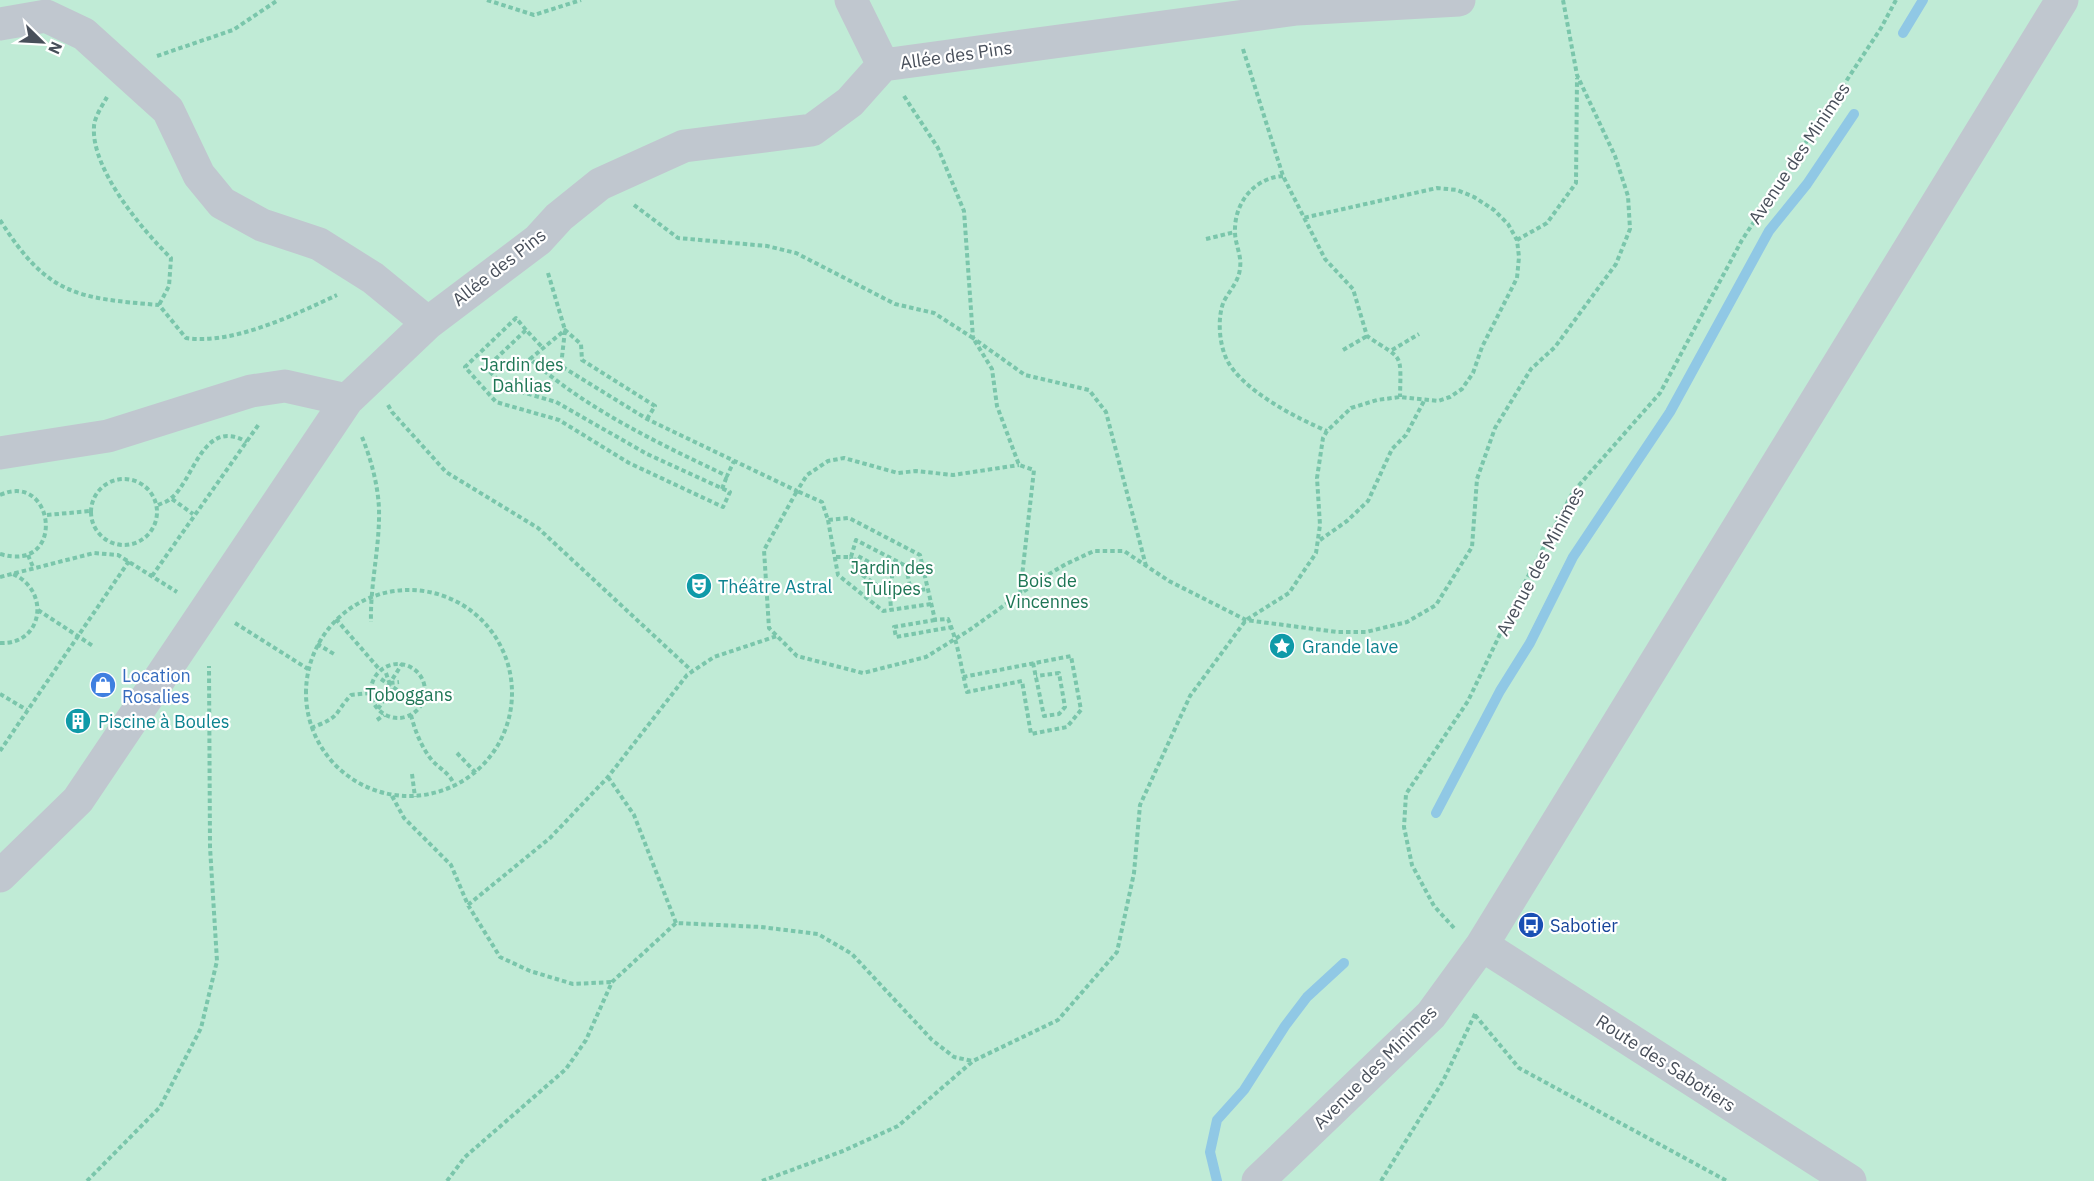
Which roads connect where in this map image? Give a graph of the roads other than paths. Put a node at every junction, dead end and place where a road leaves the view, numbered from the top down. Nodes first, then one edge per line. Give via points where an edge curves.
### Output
1 (851, 0) edge
2 (1459, 0) edge
3 (2062, 0) edge
4 (0, 24) edge
5 (883, 65) junction
6 (428, 322) junction
7 (346, 400) junction
8 (0, 453) edge
9 (0, 876) edge
10 (1482, 945) junction
11 (1258, 1181) edge
12 (1850, 1181) edge

1 - 5 lane
2 - 5 lane, Allée des Pins via 1297,9
3 - 10 lane, Avenue des Minimes
4 - 6 lane via 46,16 84,34 168,110 199,175 222,202 262,225 319,244 373,278
5 - 6 lane, Allée des Pins via 850,102 812,129 684,146 600,184 538,240
6 - 7 lane, Allée des Pins
7 - 8 lane via 285,386 251,392 108,436
7 - 9 lane, Allée des Pins via 78,800
10 - 11 lane, Avenue des Minimes via 1431,1015
10 - 12 lane, Route des Sabotiers

